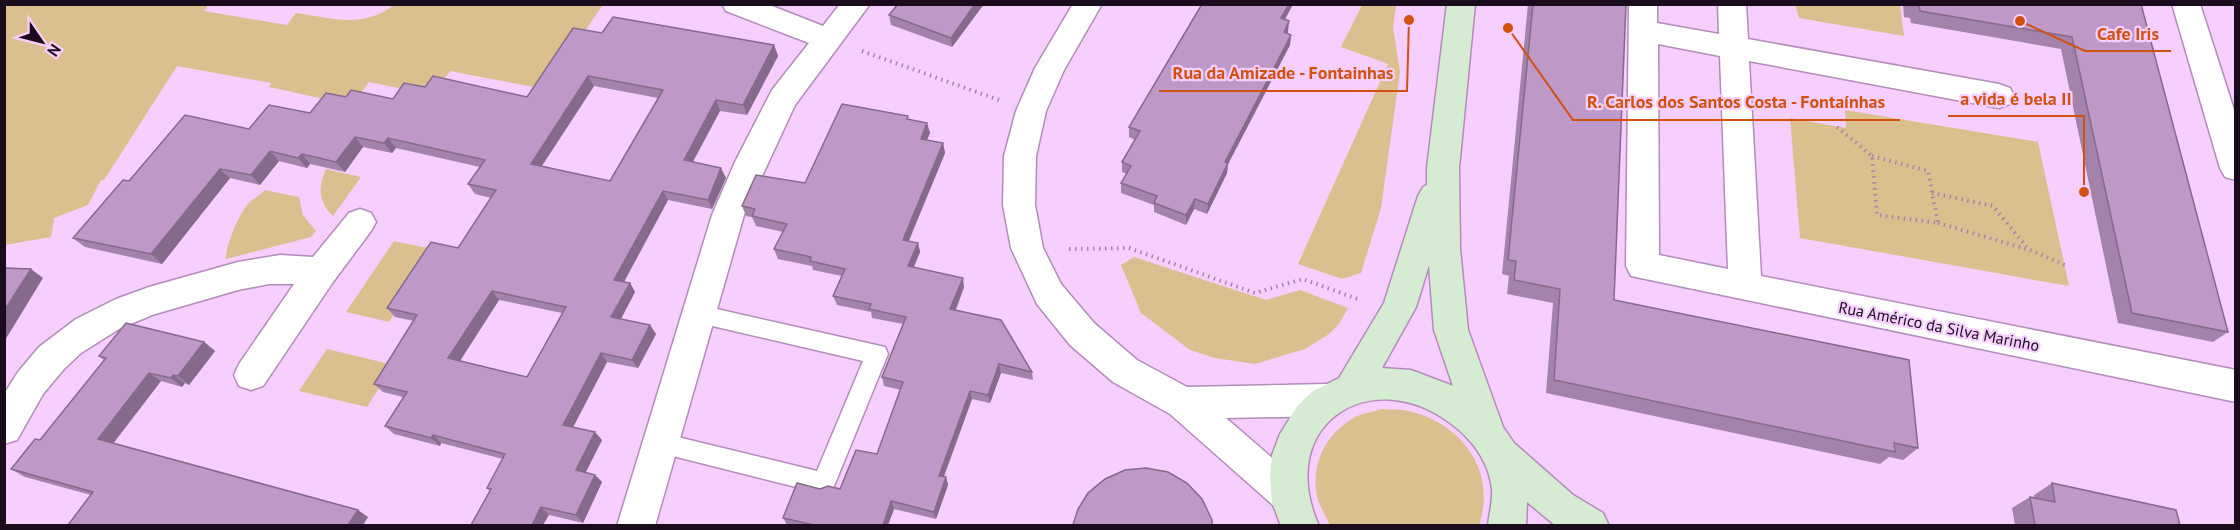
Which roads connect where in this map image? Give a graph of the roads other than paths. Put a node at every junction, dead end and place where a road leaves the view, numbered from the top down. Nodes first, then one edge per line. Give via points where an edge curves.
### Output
1 (736, 4) edge
2 (856, 4) edge
3 (1088, 4) edge
4 (1461, 4) edge
5 (1732, 4) edge
6 (2186, 4) edge
7 (1643, 18) edge
8 (828, 39) junction
9 (1733, 47) junction
10 (1999, 96) dead end
11 (1443, 168) junction
12 (2235, 168) edge
13 (360, 222) dead end
14 (321, 272) junction
15 (1744, 287) junction
16 (699, 314) junction
17 (251, 375) dead end
18 (2235, 386) edge
19 (1339, 394) junction
20 (1183, 403) junction
21 (4, 428) edge
22 (661, 444) junction
23 (1494, 445) junction
24 (1294, 510) edge
25 (636, 525) edge
26 (1507, 525) edge
27 (1590, 525) edge

1 - 8 street
2 - 8 street
3 - 20 street via 1030,111 1020,156 1019,205 1027,248 1049,294 1082,334 1125,371
4 - 11 main road
5 - 9 street
6 - 12 street
7 - 9 street
7 - 15 street, Rua Américo da Silva Marinho via 1643,266
8 - 16 street via 783,99 751,162 728,215
9 - 10 street
9 - 15 street
11 - 19 main road via 1399,307
11 - 23 main road via 1451,330
13 - 14 street
14 - 17 street
14 - 21 street via 280,269 251,273 136,304 106,317 56,353 34,378
15 - 18 street, Rua Américo da Silva Marinho
16 - 22 street
16 - 22 lane via 877,354 824,483
19 - 20 street
19 - 23 main road via 1380,383 1410,386 1440,396 1466,412
19 - 24 main road via 1301,424 1288,458
20 - 24 street
22 - 25 street
23 - 26 main road via 1510,489
23 - 27 main road via 1560,507

